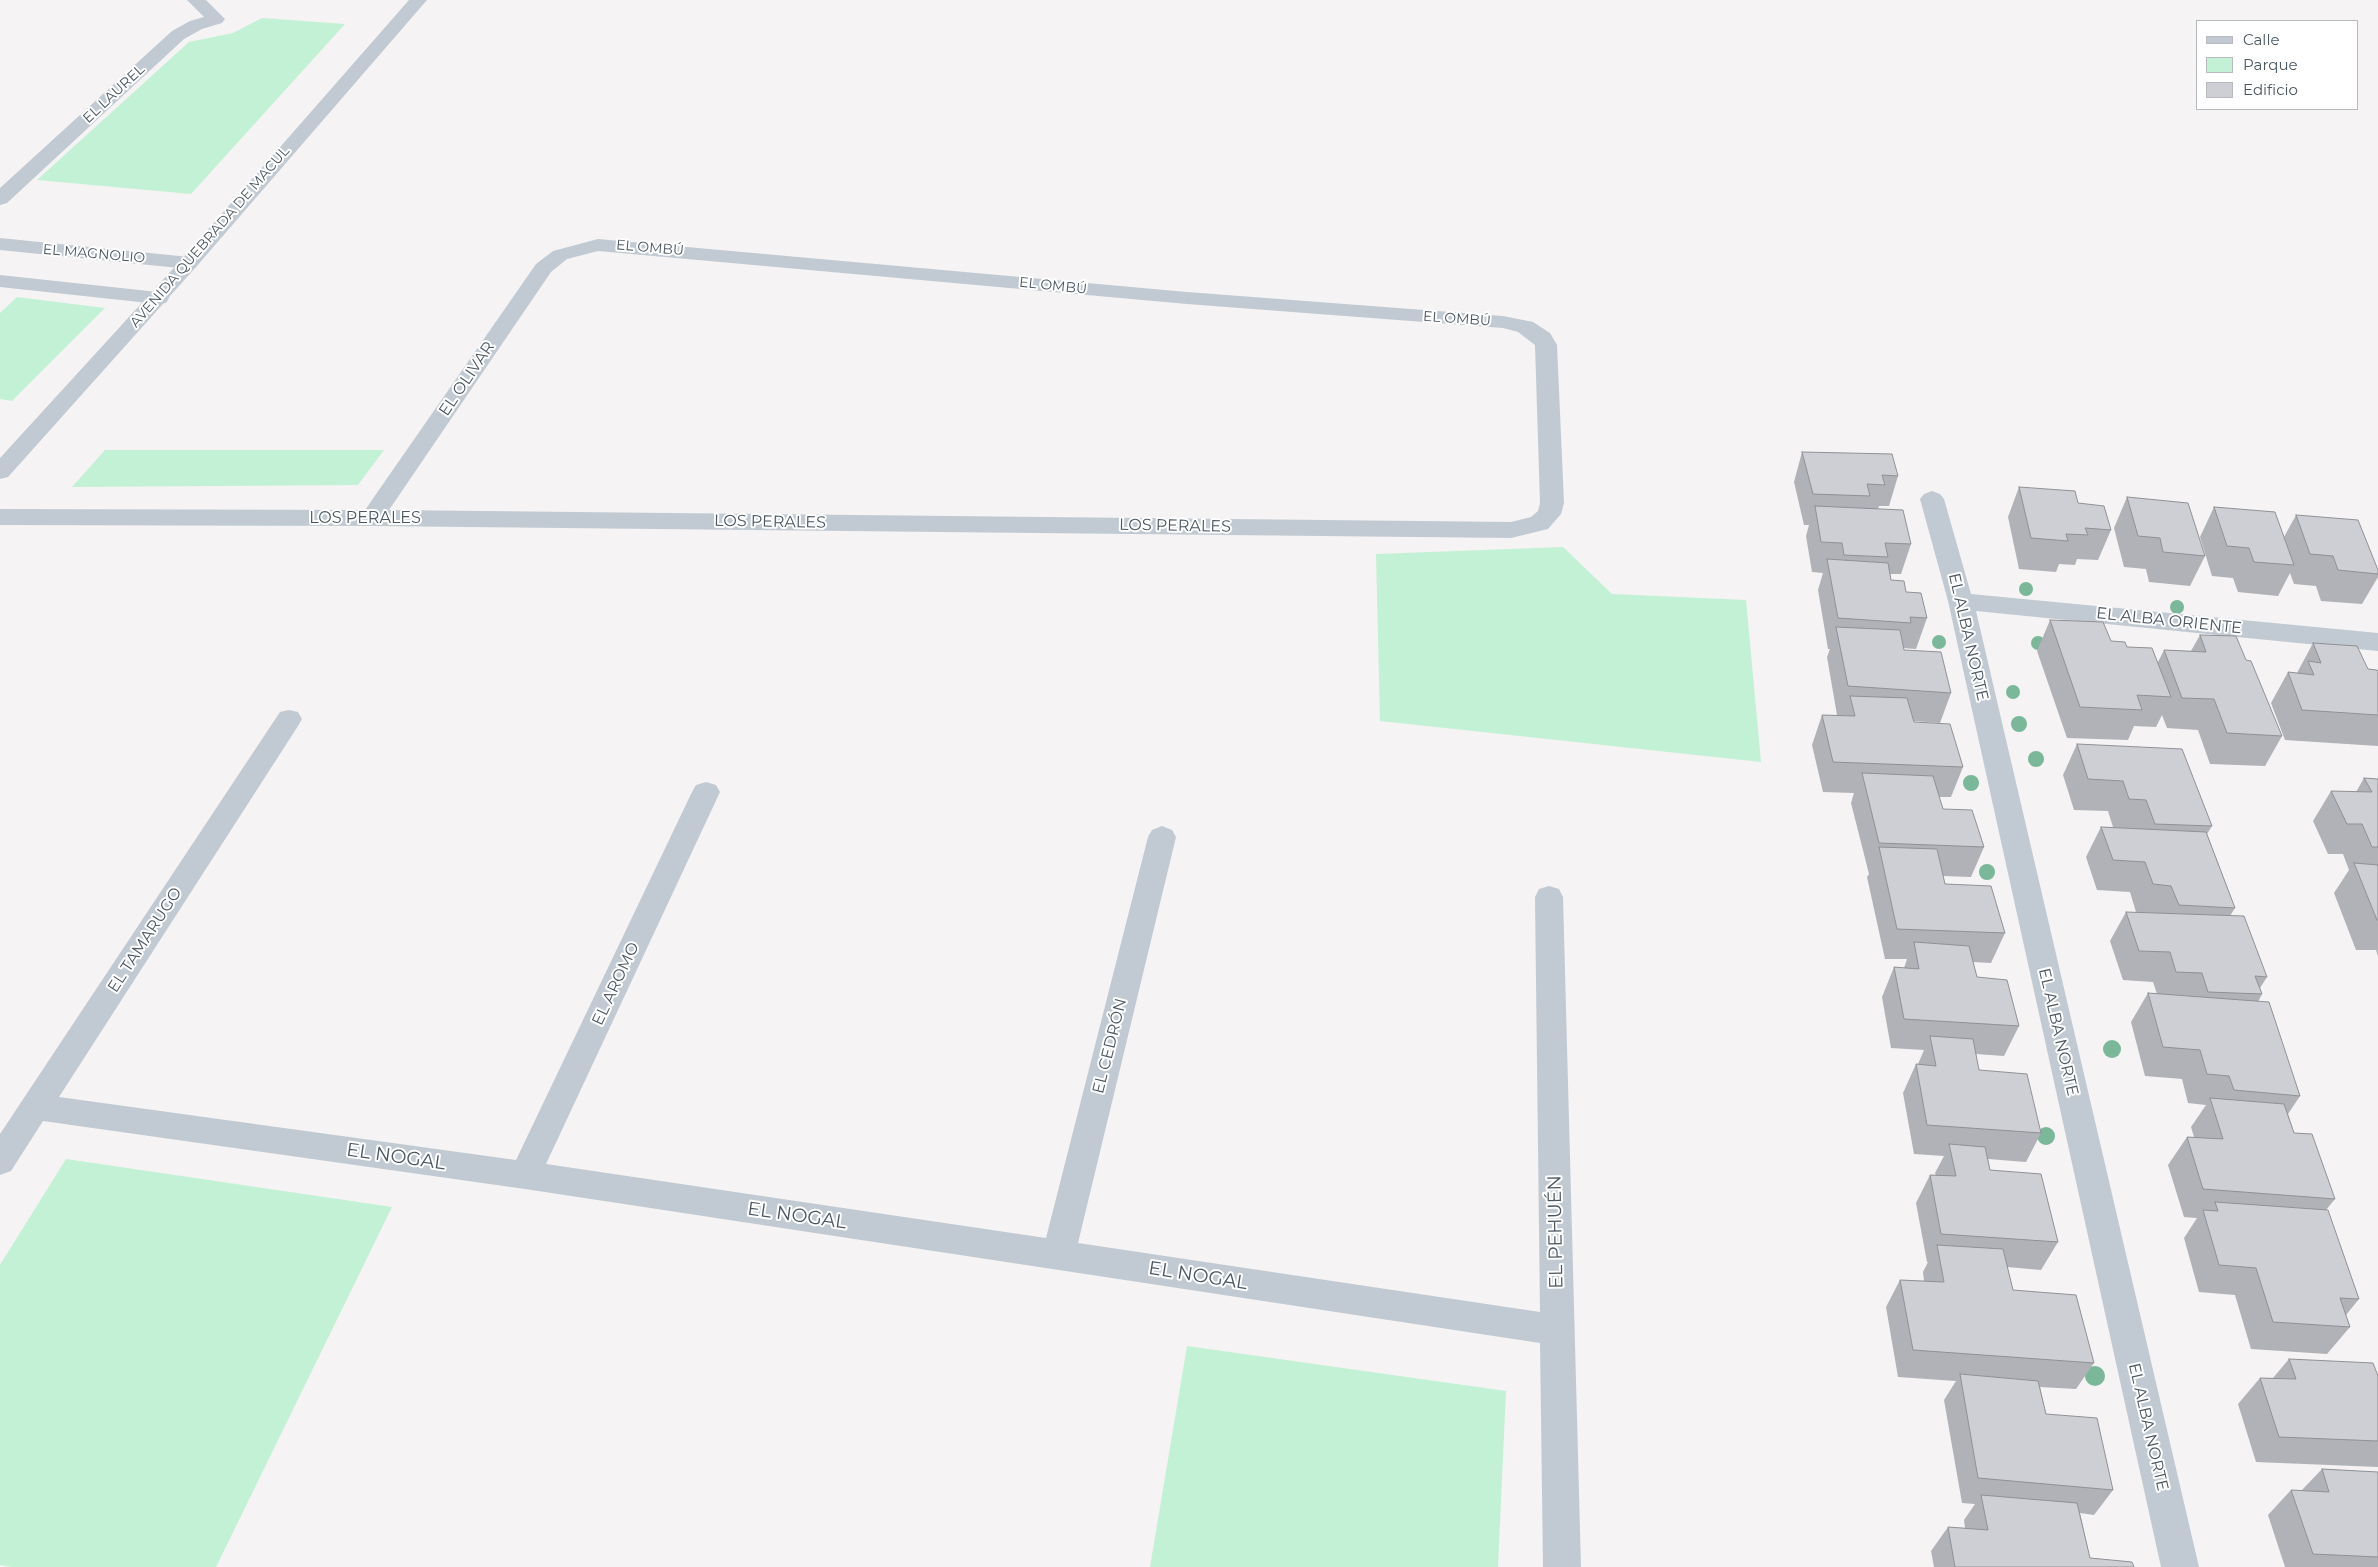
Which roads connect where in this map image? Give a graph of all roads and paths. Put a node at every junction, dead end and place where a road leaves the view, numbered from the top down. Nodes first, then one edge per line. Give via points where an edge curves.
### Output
1 (196, 0) edge
2 (418, 0) edge
3 (0, 199) edge
4 (0, 244) edge
5 (572, 250) joint
6 (189, 262) junction
7 (0, 281) edge
8 (158, 298) junction
9 (0, 472) edge
10 (1932, 499) dead end
11 (0, 517) edge
12 (372, 518) junction
13 (1539, 523) joint
14 (1961, 600) junction
15 (2378, 642) edge
16 (289, 719) dead end
17 (706, 792) dead end
18 (1162, 837) dead end
19 (1549, 897) dead end
20 (35, 1107) junction
21 (0, 1161) edge
22 (525, 1175) junction
23 (1058, 1255) junction
24 (1558, 1330) junction
25 (1562, 1567) edge
26 (2180, 1567) edge

1 - 3 street, EL LAUREL via 216,19 196,25 178,36
2 - 6 street, AVENIDA QUEBRADA DE MACUL
4 - 6 street, EL MAGNOLIO
5 - 12 street, EL OLIVAR via 543,268
5 - 13 street, EL OMBÚ via 611,244 1113,292 1503,322 1526,327 1546,345 1547,352 1552,503 1549,514
6 - 8 street, AVENIDA QUEBRADA DE MACUL
7 - 8 street
8 - 9 street, AVENIDA QUEBRADA DE MACUL
10 - 14 street, EL ALBA NORTE
11 - 12 street, LOS PERALES
12 - 13 street, LOS PERALES via 1511,530
14 - 15 street, EL ALBA ORIENTE
14 - 26 street, EL ALBA NORTE
16 - 20 street, EL TAMARUGO
17 - 22 street, EL AROMO
18 - 23 street, EL CEDRÓN
19 - 24 street, EL PEHUÉN
20 - 21 street, EL TAMARUGO
20 - 22 street, EL NOGAL
22 - 23 street, EL NOGAL
23 - 24 street, EL NOGAL
24 - 25 street, EL PEHUÉN

